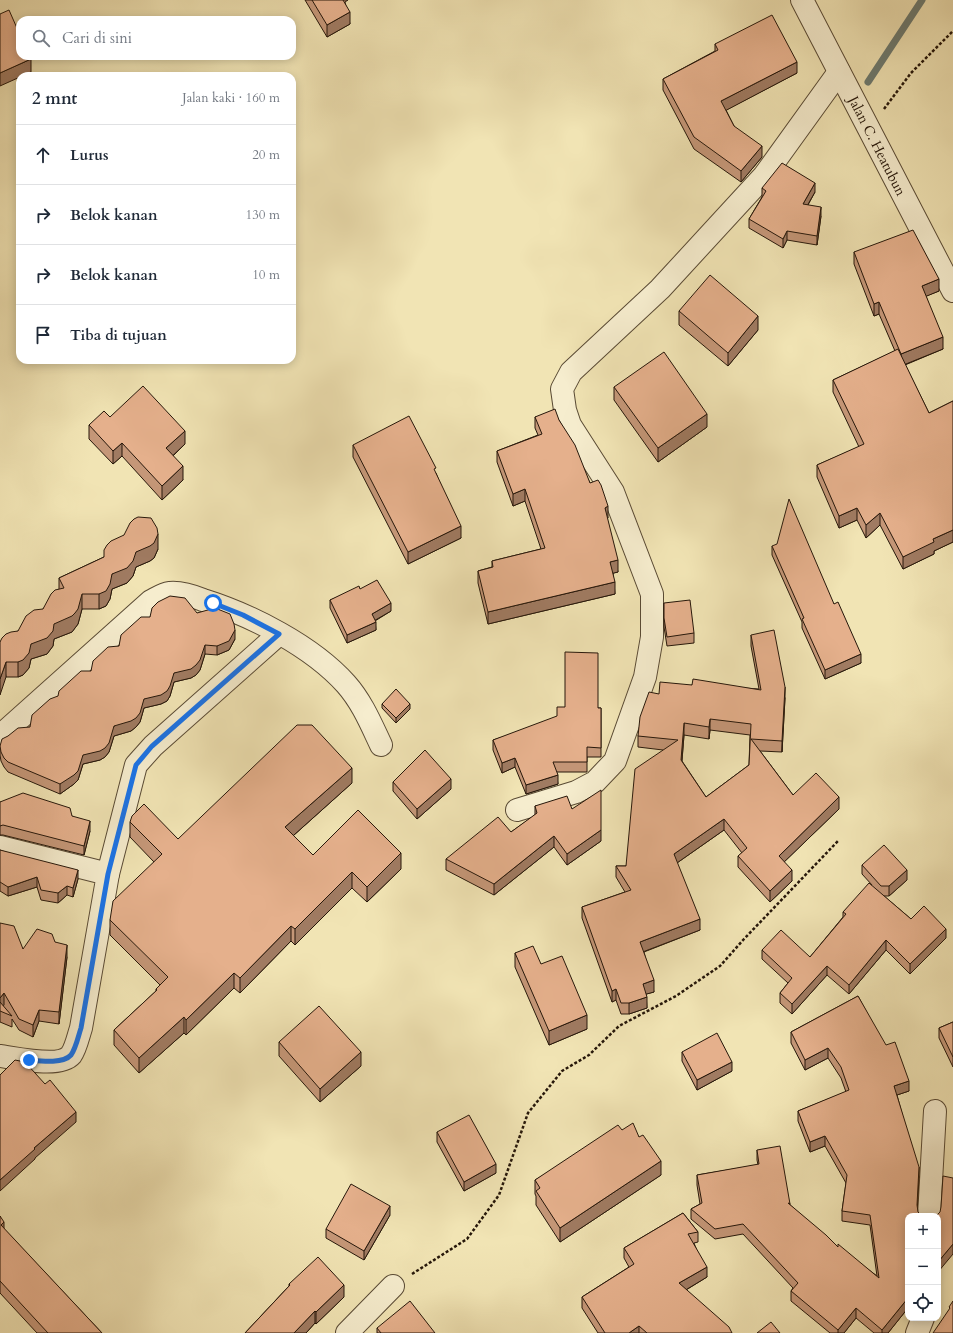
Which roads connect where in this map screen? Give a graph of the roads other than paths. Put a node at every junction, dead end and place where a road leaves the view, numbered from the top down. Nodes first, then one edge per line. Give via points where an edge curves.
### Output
1 (802, 0) edge
2 (840, 72) junction
3 (953, 291) edge
4 (279, 634) junction
5 (0, 736) edge
6 (381, 745) dead end
7 (517, 810) dead end
8 (0, 847) edge
9 (108, 874) junction
10 (0, 1056) edge
11 (935, 1112) dead end
12 (928, 1213) edge
13 (393, 1286) road end
14 (922, 1321) edge
15 (347, 1333) edge
16 (917, 1333) edge

1 - 2 street, Jalan C. Heatubun
2 - 3 street, Jalan C. Heatubun
2 - 7 street via 764,176 660,289 571,372 562,389 570,425 613,492 652,594 652,637 645,677 616,761 595,782 576,792
4 - 5 street via 236,612 199,598 178,593 161,596 151,601
4 - 6 street via 308,652 346,684 370,719
4 - 9 street via 152,746 136,765
8 - 9 street
9 - 10 street via 81,1028 73,1051 65,1060 53,1061
11 - 12 street
13 - 15 street
14 - 16 street

